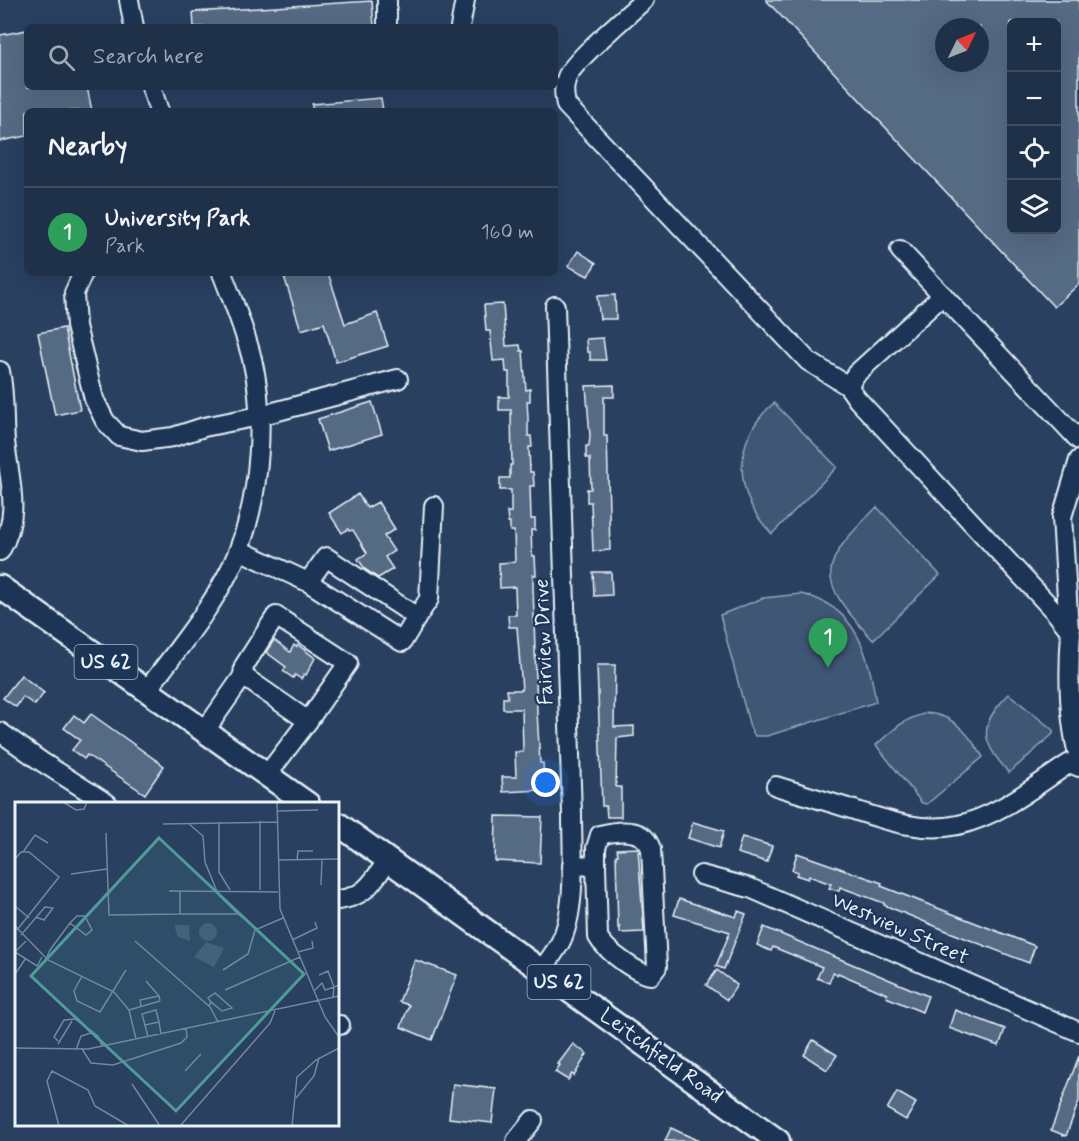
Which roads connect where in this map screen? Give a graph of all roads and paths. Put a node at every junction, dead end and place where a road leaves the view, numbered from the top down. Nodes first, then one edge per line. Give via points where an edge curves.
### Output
1 (129, 0) edge
2 (387, 0) edge
3 (465, 0) edge
4 (644, 0) edge
5 (133, 24) edge
6 (387, 24) edge
7 (461, 24) edge
8 (152, 90) edge
9 (158, 108) edge
10 (900, 250) dead end
11 (82, 276) edge
12 (223, 276) edge
13 (943, 295) junction
14 (555, 306) dead end
15 (0, 371) edge
16 (398, 379) dead end
17 (849, 386) junction
18 (259, 416) junction
19 (1079, 440) edge
20 (1079, 460) edge
21 (6, 484) edge
22 (434, 506) dead end
23 (239, 550) junction
24 (0, 551) edge
25 (308, 582) junction
26 (0, 587) edge
27 (417, 617) junction
28 (1069, 630) junction
29 (243, 676) junction
30 (147, 690) junction
31 (308, 721) junction
32 (0, 732) edge
33 (204, 732) junction
34 (1079, 758) edge
35 (1079, 767) edge
36 (267, 775) junction
37 (776, 786) dead end
38 (105, 802) edge
39 (305, 802) edge
40 (339, 826) edge
41 (388, 860) junction
42 (596, 865) junction
43 (572, 866) junction
44 (701, 874) dead end
45 (339, 900) edge
46 (542, 970) junction
47 (1079, 1032) edge
48 (533, 1120) dead end
49 (516, 1141) edge
50 (778, 1141) edge

1 - 5 street
2 - 6 street
3 - 7 street
4 - 17 street via 568,75 563,90 566,105 808,361
8 - 9 street
10 - 13 street
11 - 18 street via 74,293 76,326 94,399 105,421 119,436 142,441
12 - 18 street via 253,361
13 - 17 street via 856,374
13 - 19 street
14 - 43 street, Fairview Drive
15 - 21 street
16 - 18 street
17 - 28 street
18 - 23 street via 256,486
20 - 28 street via 1062,517
21 - 24 street via 13,518
22 - 27 street via 429,599
23 - 25 street
23 - 30 street via 221,585
25 - 27 street via 326,557
25 - 27 street via 402,642
26 - 30 main road, US 62
28 - 34 street via 1068,671
29 - 31 street
29 - 31 street via 244,666 276,616 348,663
29 - 33 street
30 - 33 main road, US 62
31 - 36 street
32 - 38 street
33 - 36 main road, US 62
35 - 37 street via 1070,763 989,813 942,827 892,822
36 - 39 main road, US 62
40 - 41 main road, Leitchfield Road / US 62
41 - 45 street via 368,889
41 - 46 main road, Leitchfield Road / US 62
42 - 42 street via 598,937 636,970 651,975 657,967 649,843 638,833 600,835
42 - 43 street
43 - 46 street, Fairview Drive via 565,929
44 - 47 street, Westview Street via 750,888
46 - 50 main road, Leitchfield Road / US 62
48 - 49 street

